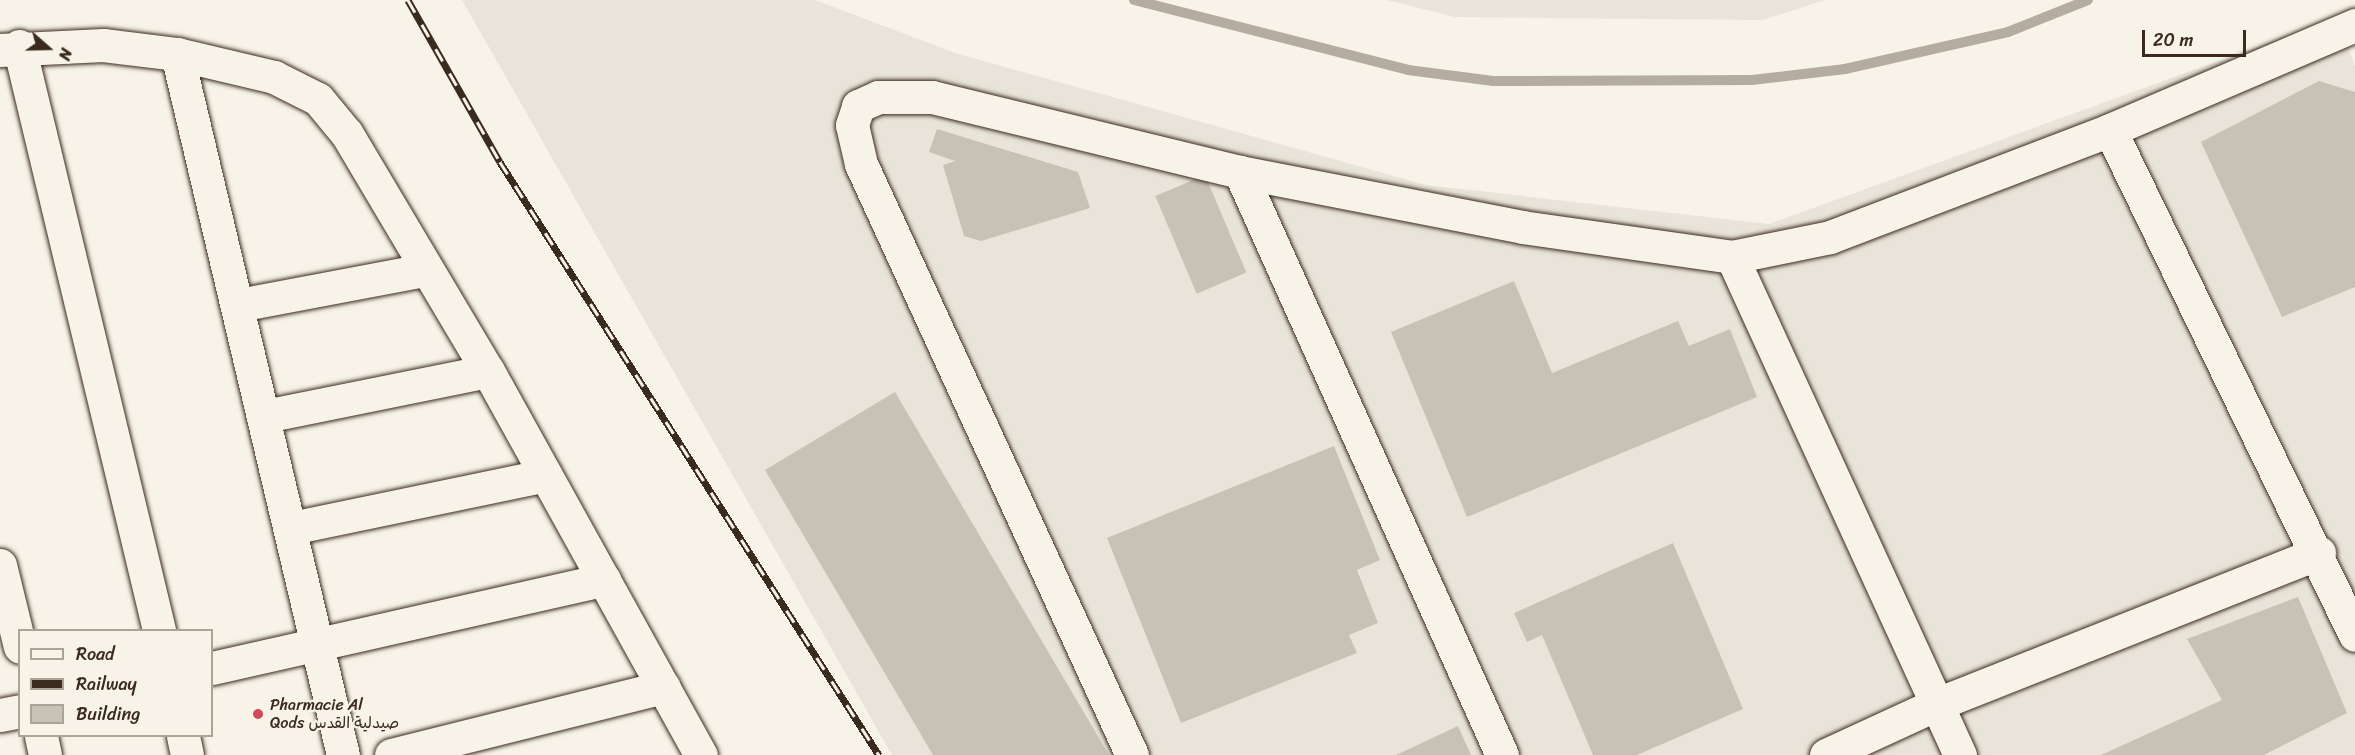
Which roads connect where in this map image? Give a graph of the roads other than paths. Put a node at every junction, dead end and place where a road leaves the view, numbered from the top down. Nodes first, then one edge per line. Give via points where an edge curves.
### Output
1 (2355, 25) edge
2 (10, 48) edge
3 (177, 54) junction
4 (2110, 130) junction
5 (1240, 172) junction
6 (1732, 257) junction
7 (424, 270) junction
8 (239, 305) junction
9 (488, 371) junction
10 (265, 416) junction
11 (546, 475) junction
12 (291, 528) junction
13 (2319, 553) junction
14 (0, 565) edge
15 (604, 580) junction
16 (4, 601) edge
17 (159, 629) edge
18 (2355, 635) edge
19 (18, 641) edge
20 (318, 644) junction
21 (213, 668) edge
22 (664, 687) junction
23 (1937, 704) junction
24 (18, 711) edge
25 (0, 715) edge
26 (41, 737) edge
27 (183, 737) edge
28 (45, 755) edge
29 (187, 755) edge
30 (343, 755) edge
31 (391, 755) edge
32 (701, 755) edge
33 (1132, 755) edge
34 (1502, 755) edge
35 (1826, 755) edge
36 (1960, 755) edge

1 - 4 street
2 - 3 street via 103,45
2 - 17 street
3 - 7 street via 274,77 318,99 347,134
3 - 8 street
4 - 6 street via 1830,237
4 - 13 street
5 - 6 street via 1545,231
5 - 33 street via 932,98 878,97 858,106 852,125 861,164
5 - 34 street
6 - 23 street
7 - 8 street
7 - 9 street
8 - 10 street
9 - 10 street
9 - 11 street
10 - 12 street
11 - 12 street
11 - 15 street
12 - 20 street
13 - 18 street
13 - 23 street
14 - 16 street
15 - 20 street
15 - 22 street
16 - 19 street
20 - 21 street
20 - 30 street
22 - 31 street
22 - 32 street
23 - 35 street
23 - 36 street
24 - 25 street
26 - 28 street
27 - 29 street

